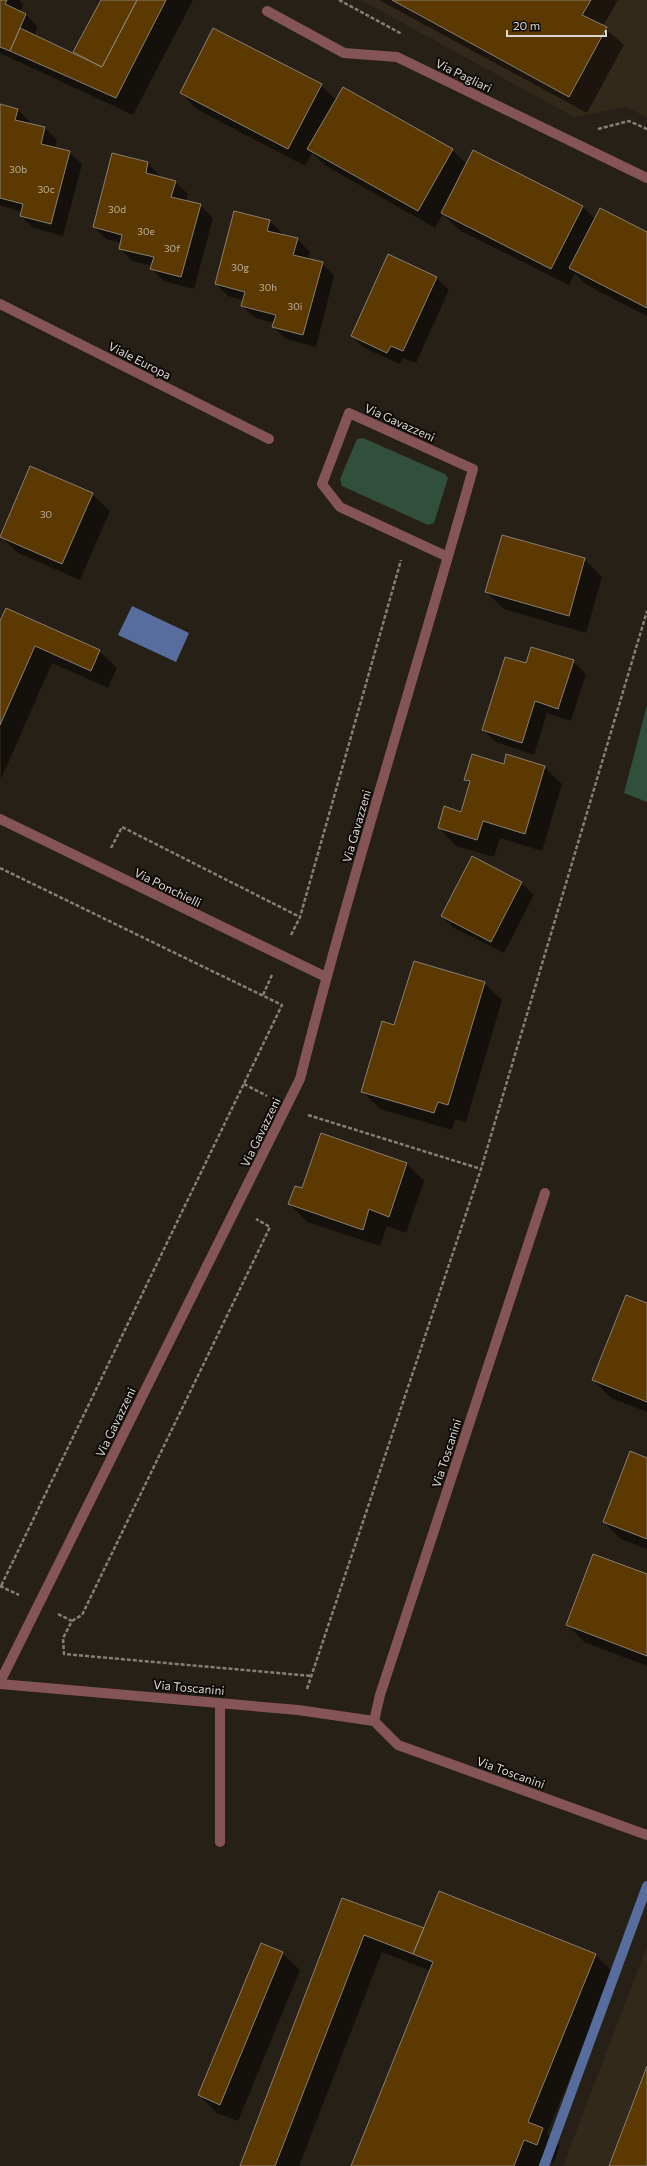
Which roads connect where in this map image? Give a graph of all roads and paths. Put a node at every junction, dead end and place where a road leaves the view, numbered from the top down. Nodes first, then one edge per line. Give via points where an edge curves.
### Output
1 (267, 11) dead end
2 (647, 178) edge
3 (0, 304) edge
4 (269, 439) dead end
5 (408, 538) junction
6 (448, 557) junction
7 (647, 611) edge
8 (0, 819) edge
9 (111, 848) dead end
10 (0, 868) edge
11 (300, 917) junction
12 (281, 956) junction
13 (326, 977) junction
14 (263, 995) junction
15 (287, 1107) junction
16 (481, 1169) junction
17 (545, 1193) dead end
18 (254, 1218) dead end
19 (0, 1586) edge
20 (40, 1604) junction
21 (72, 1621) junction
22 (312, 1676) junction
23 (0, 1683) edge
24 (220, 1703) junction
25 (298, 1710) junction
26 (374, 1721) junction
27 (643, 1833) edge
28 (220, 1842) dead end

1 - 2 street, Via Pagliari via 344,53 397,57
3 - 4 street, Viale Europa
5 - 6 street, Via Gavazzeni
5 - 6 street, Via Gavazzeni via 340,508 322,484 349,413 473,469
5 - 11 path
6 - 13 street, Via Gavazzeni
7 - 16 path
8 - 12 street, Via Ponchielli
9 - 11 path via 122,827
10 - 14 path
11 - 12 path
12 - 13 street, Via Ponchielli
12 - 14 path
13 - 15 street, Via Gavazzeni via 300,1079
14 - 19 path via 282,1005
15 - 16 path
15 - 20 street, Via Gavazzeni
16 - 22 path
17 - 26 street, Via Toscanini via 380,1695
18 - 21 path via 270,1227 82,1615
19 - 20 path
20 - 21 path
20 - 23 street, Via Gavazzeni
21 - 22 path via 63,1638 64,1654
22 - 25 path
23 - 24 street, Via Toscanini
24 - 25 street, Via Toscanini
24 - 28 street
25 - 26 street, Via Toscanini
26 - 27 street, Via Toscanini via 398,1745

